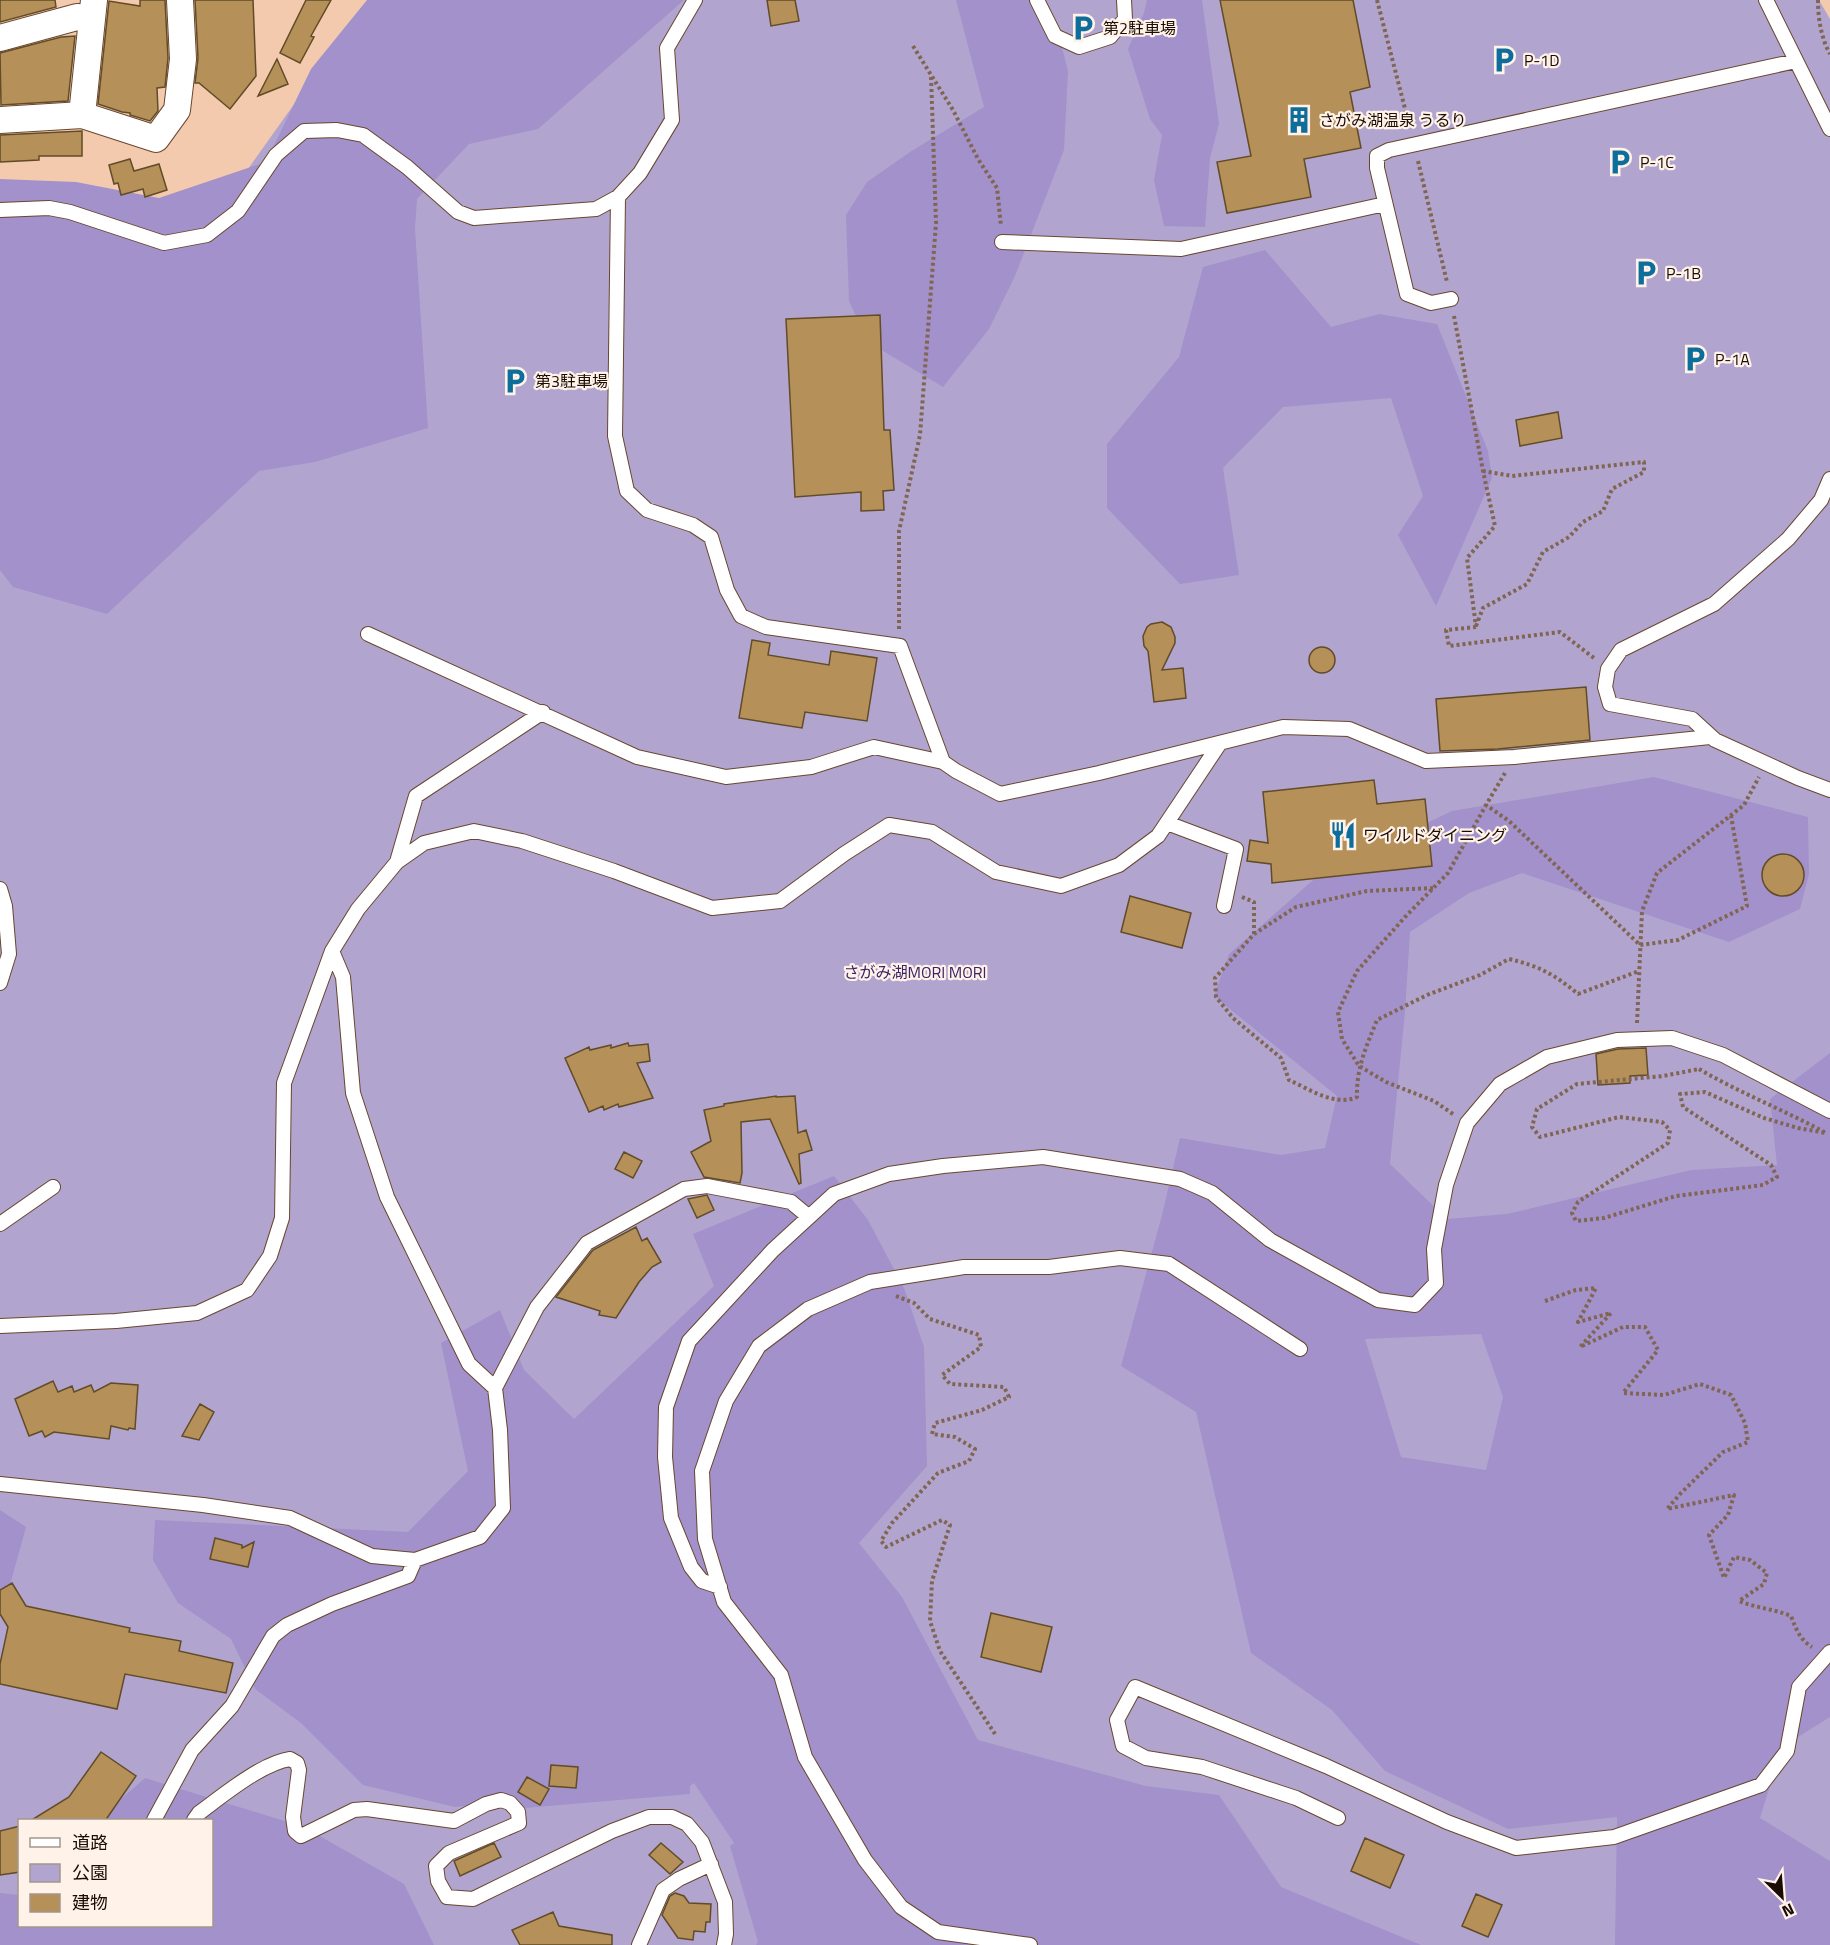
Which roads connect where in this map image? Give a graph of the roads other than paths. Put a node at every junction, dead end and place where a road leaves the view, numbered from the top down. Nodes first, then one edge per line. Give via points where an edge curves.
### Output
1 (180, 0) edge
2 (695, 0) edge
3 (1037, 0) edge
4 (1124, 0) edge
5 (1766, 0) edge
6 (93, 9) edge
7 (0, 38) edge
8 (1796, 61) junction
9 (82, 115) junction
10 (0, 120) edge
11 (1830, 129) edge
12 (618, 197) junction
13 (1385, 204) junction
14 (0, 210) edge
15 (1002, 242) road end
16 (1451, 299) road end
17 (1830, 479) edge
18 (368, 634) dead end
19 (543, 712) junction
20 (1710, 736) junction
21 (1220, 743) junction
22 (943, 762) junction
23 (1830, 790) edge
24 (1167, 823) junction
25 (397, 862) junction
26 (0, 889) edge
27 (1224, 906) dead end
28 (332, 951) junction
29 (0, 983) edge
30 (1830, 1111) edge
31 (53, 1186) dead end
32 (809, 1217) junction
33 (0, 1224) edge
34 (2, 1327) edge
35 (1299, 1349) dead end
36 (495, 1388) junction
37 (0, 1484) edge
38 (414, 1560) junction
39 (720, 1587) junction
40 (1828, 1654) edge
41 (1338, 1818) dead end
42 (155, 1819) edge
43 (195, 1819) edge
44 (711, 1864) junction
45 (639, 1945) edge
46 (724, 1945) edge
47 (1030, 1945) edge

1 - 9 street via 183,59 177,110 156,139
2 - 12 lane via 667,48 672,120 640,173
3 - 4 lane via 1055,36 1079,47 1110,37 1125,20
5 - 8 lane
6 - 7 street
6 - 9 street
8 - 11 lane
8 - 13 lane via 1389,150 1377,156
9 - 10 street
12 - 14 lane via 596,209 474,218 458,212 363,135 337,130 304,131 276,155 238,211 207,235 164,243 59,210
12 - 22 lane via 615,436 627,491 647,510 693,525 711,537 727,590 741,616 766,627 900,646
13 - 15 lane via 1181,249
13 - 16 lane via 1407,294 1431,303
17 - 20 lane via 1821,500 1788,539 1714,604 1621,650 1608,669 1605,687 1610,704 1692,718
18 - 19 lane
19 - 22 lane via 637,757 726,777 811,767 874,747
19 - 25 lane via 416,796
20 - 21 lane via 1514,757 1426,761 1349,729 1283,727
20 - 23 lane
21 - 22 lane via 1000,794
21 - 24 lane
24 - 25 lane via 1158,836 1119,865 1060,886 996,872 932,832 889,825 780,901 712,908 522,841 474,831 424,843
24 - 27 lane via 1236,849
25 - 28 lane via 358,909
26 - 29 lane via 9,954
28 - 34 lane via 284,1083 282,1218 270,1256 247,1290 197,1313
28 - 36 lane via 343,977 353,1093 387,1197 469,1364
30 - 32 lane via 1723,1055 1672,1038 1617,1040 1547,1057 1500,1084 1467,1123 1446,1185 1434,1249 1436,1283 1415,1305 1378,1300 1270,1240 1212,1192 1180,1179 1043,1157 889,1174 834,1194
31 - 33 lane
32 - 36 lane via 791,1202 707,1186 684,1189 643,1210 587,1243 537,1308
32 - 39 lane via 689,1341 666,1407 665,1457 671,1518 691,1567 702,1581
35 - 39 lane via 1169,1263 1120,1258 1049,1267 964,1267 870,1282 808,1309 759,1346 726,1401 702,1471 705,1539
36 - 38 lane via 503,1508 480,1536
37 - 38 lane via 203,1504 290,1518 372,1556
38 - 42 lane via 408,1576 332,1604 273,1636 232,1706 192,1750
39 - 47 lane via 724,1602 781,1675 805,1757 865,1860 902,1907 938,1932
40 - 41 lane via 1799,1687 1787,1751 1761,1785 1614,1837 1516,1848 1135,1687 1117,1720 1123,1746 1146,1758 1202,1767 1296,1798
43 - 44 lane via 244,1781 280,1760 290,1759 299,1770 293,1817 295,1831 301,1836 354,1810 454,1821 486,1804 501,1800 510,1803 518,1812 519,1822 449,1853 436,1866 438,1881 447,1897 472,1899 649,1817 672,1817 687,1824 702,1842
44 - 45 lane via 663,1890
44 - 46 lane via 726,1902

